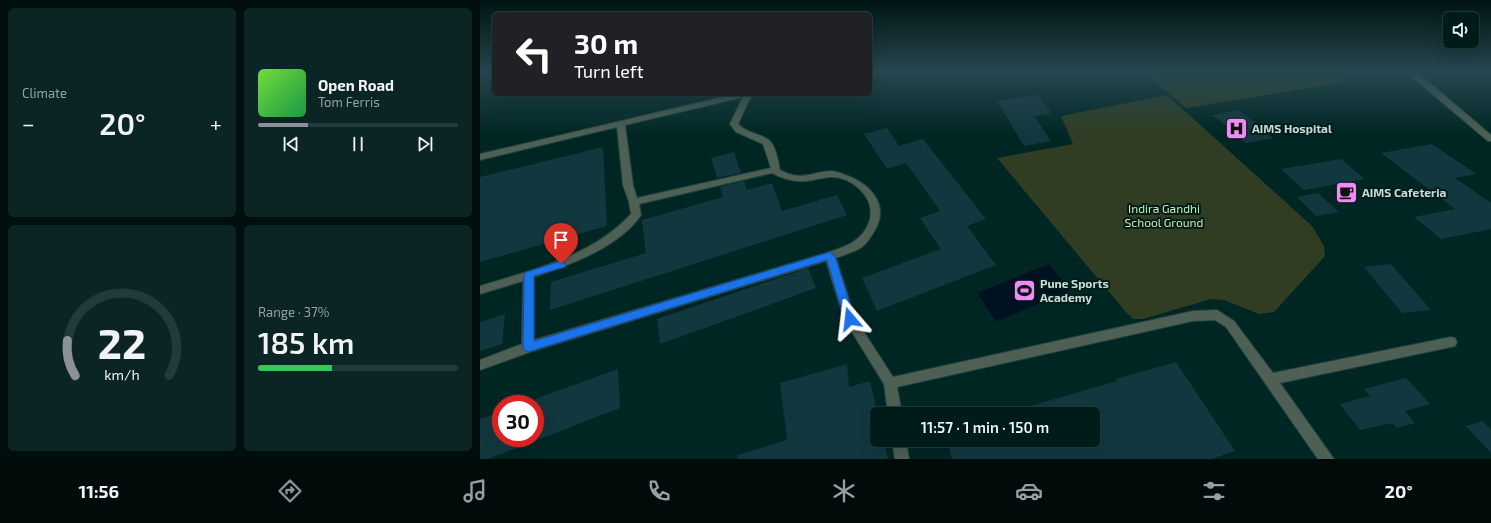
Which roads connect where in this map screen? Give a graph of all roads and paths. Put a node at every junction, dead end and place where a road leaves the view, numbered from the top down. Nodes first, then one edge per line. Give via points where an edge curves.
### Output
1 (1436, 92) edge
2 (737, 96) edge
3 (747, 96) edge
4 (621, 124) junction
5 (1491, 139) edge
6 (480, 157) edge
7 (776, 172) junction
8 (634, 202) junction
9 (830, 256) junction
10 (529, 274) junction
11 (480, 290) edge
12 (1451, 342) dead end
13 (528, 347) junction
14 (480, 365) edge
15 (1270, 379) junction
16 (890, 383) junction
17 (894, 407) edge
18 (900, 447) edge
19 (902, 459) edge
20 (1327, 459) edge

1 - 5 street
2 - 4 street
3 - 7 street via 734,124 739,130 766,142
4 - 6 street
4 - 8 street via 628,185
7 - 8 street via 774,170
7 - 9 street via 785,177 803,180 831,174 850,178 866,190 876,204 876,220 870,231 855,246
8 - 10 street via 636,215 618,233 594,249 561,264
9 - 13 street
9 - 16 street via 850,319
10 - 11 street
10 - 13 street
12 - 15 street
13 - 14 street
15 - 16 street via 1230,324 1217,315 1193,316
15 - 20 street
16 - 17 street
18 - 19 street

